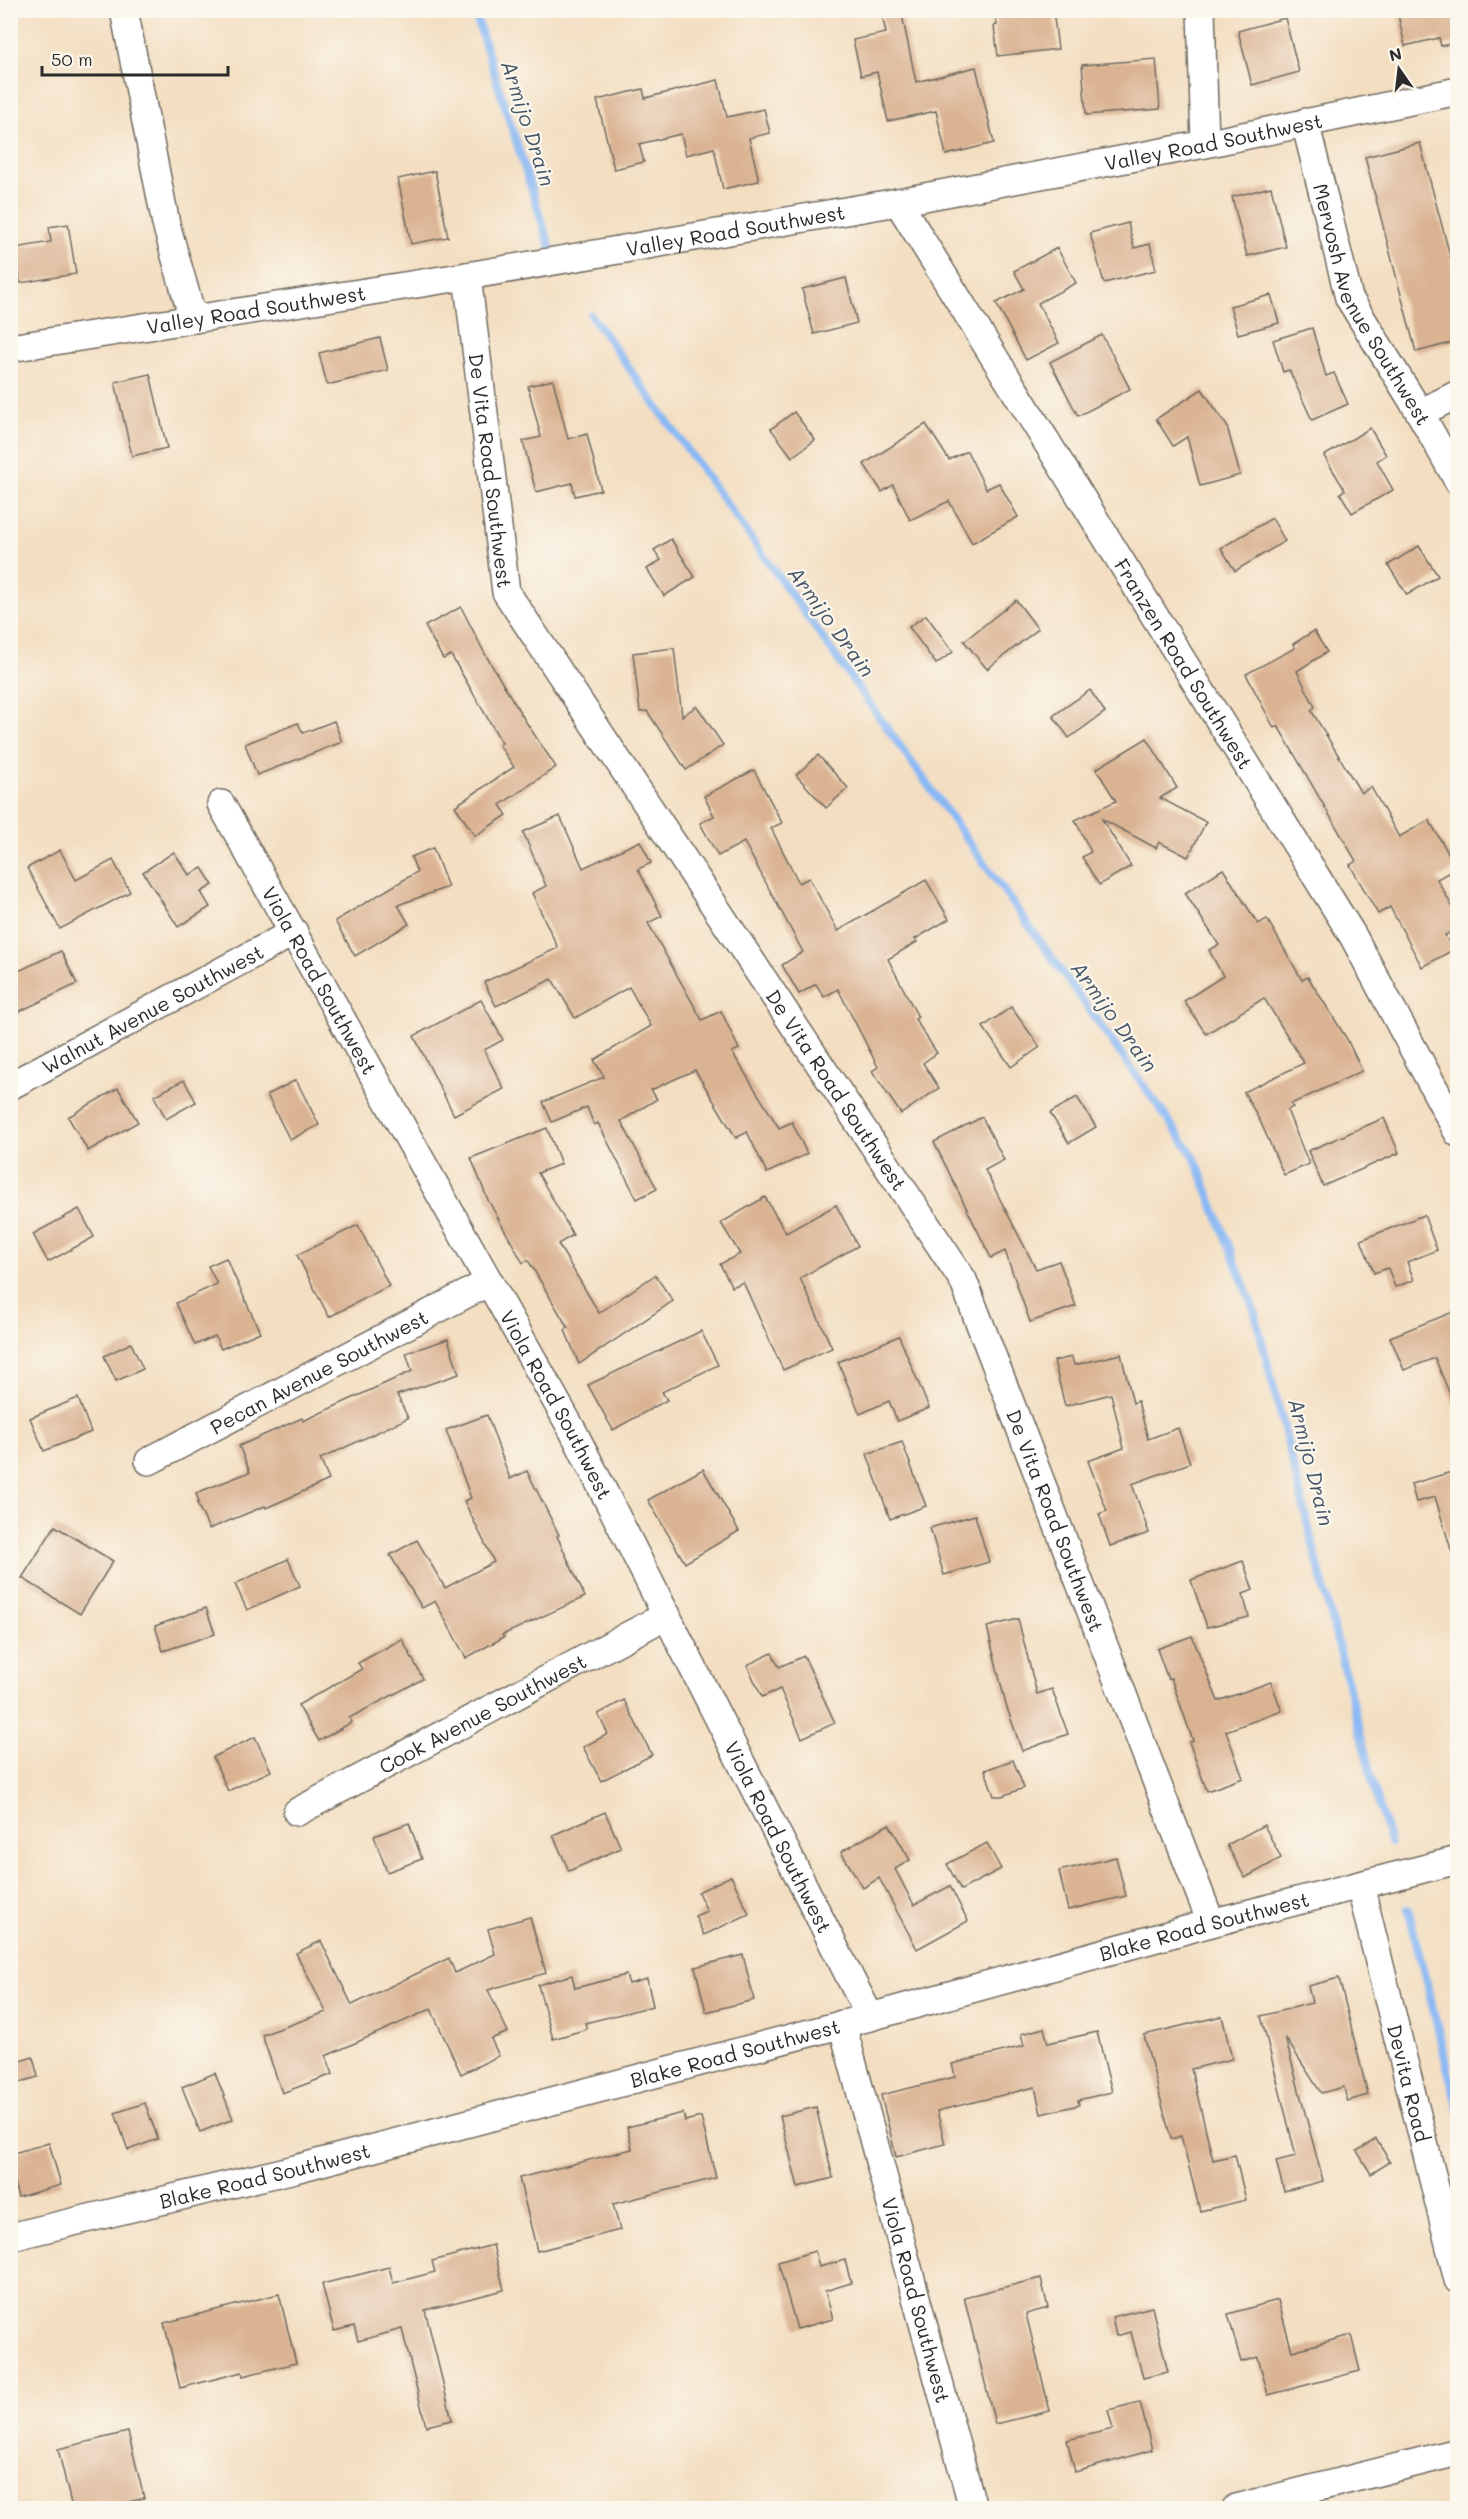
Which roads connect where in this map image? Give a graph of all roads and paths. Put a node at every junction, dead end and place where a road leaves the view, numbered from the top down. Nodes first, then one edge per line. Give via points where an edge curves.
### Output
1 (124, 10) edge
2 (1201, 10) edge
3 (1458, 91) edge
4 (1305, 122) junction
5 (1205, 144) junction
6 (898, 202) junction
7 (467, 276) junction
8 (194, 319) junction
9 (10, 348) edge
10 (1458, 394) edge
11 (1420, 413) junction
12 (1458, 481) edge
13 (221, 804) dead end
14 (294, 932) junction
15 (10, 1086) edge
16 (1458, 1133) edge
17 (489, 1282) junction
18 (149, 1461) dead end
19 (667, 1616) junction
20 (297, 1812) dead end
21 (1458, 1860) edge
22 (1360, 1885) junction
23 (1211, 1923) junction
24 (870, 2017) junction
25 (842, 2024) junction
26 (10, 2237) edge
27 (1458, 2280) edge
28 (1458, 2452) edge
29 (973, 2508) edge
30 (1236, 2508) edge

1 - 8 street via 166,224
2 - 5 street
3 - 4 street, Valley Road Southwest
4 - 5 street, Valley Road Southwest
4 - 11 street, Mervosh Avenue Southwest via 1348,298
5 - 6 street, Valley Road Southwest
6 - 7 street, Valley Road Southwest
6 - 16 street, Franzen Road Southwest via 1353,936
7 - 8 street, Valley Road Southwest
7 - 23 street, De Vita Road Southwest via 506,592 963,1280
8 - 9 street, Valley Road Southwest
10 - 11 street
11 - 12 street, Mervosh Avenue Southwest
13 - 14 street, Viola Road Southwest
14 - 15 street, Walnut Avenue Southwest
14 - 17 street, Viola Road Southwest
17 - 18 street, Pecan Avenue Southwest
17 - 19 street, Viola Road Southwest via 574,1433
19 - 20 street, Cook Avenue Southwest
19 - 24 street, Viola Road Southwest
21 - 22 street, Blake Road Southwest
22 - 23 street, Blake Road Southwest
22 - 27 street, Devita Road
23 - 24 street, Blake Road Southwest
24 - 25 street, Blake Road Southwest
25 - 26 street, Blake Road Southwest via 295,2169
25 - 29 street, Viola Road Southwest
28 - 30 street

